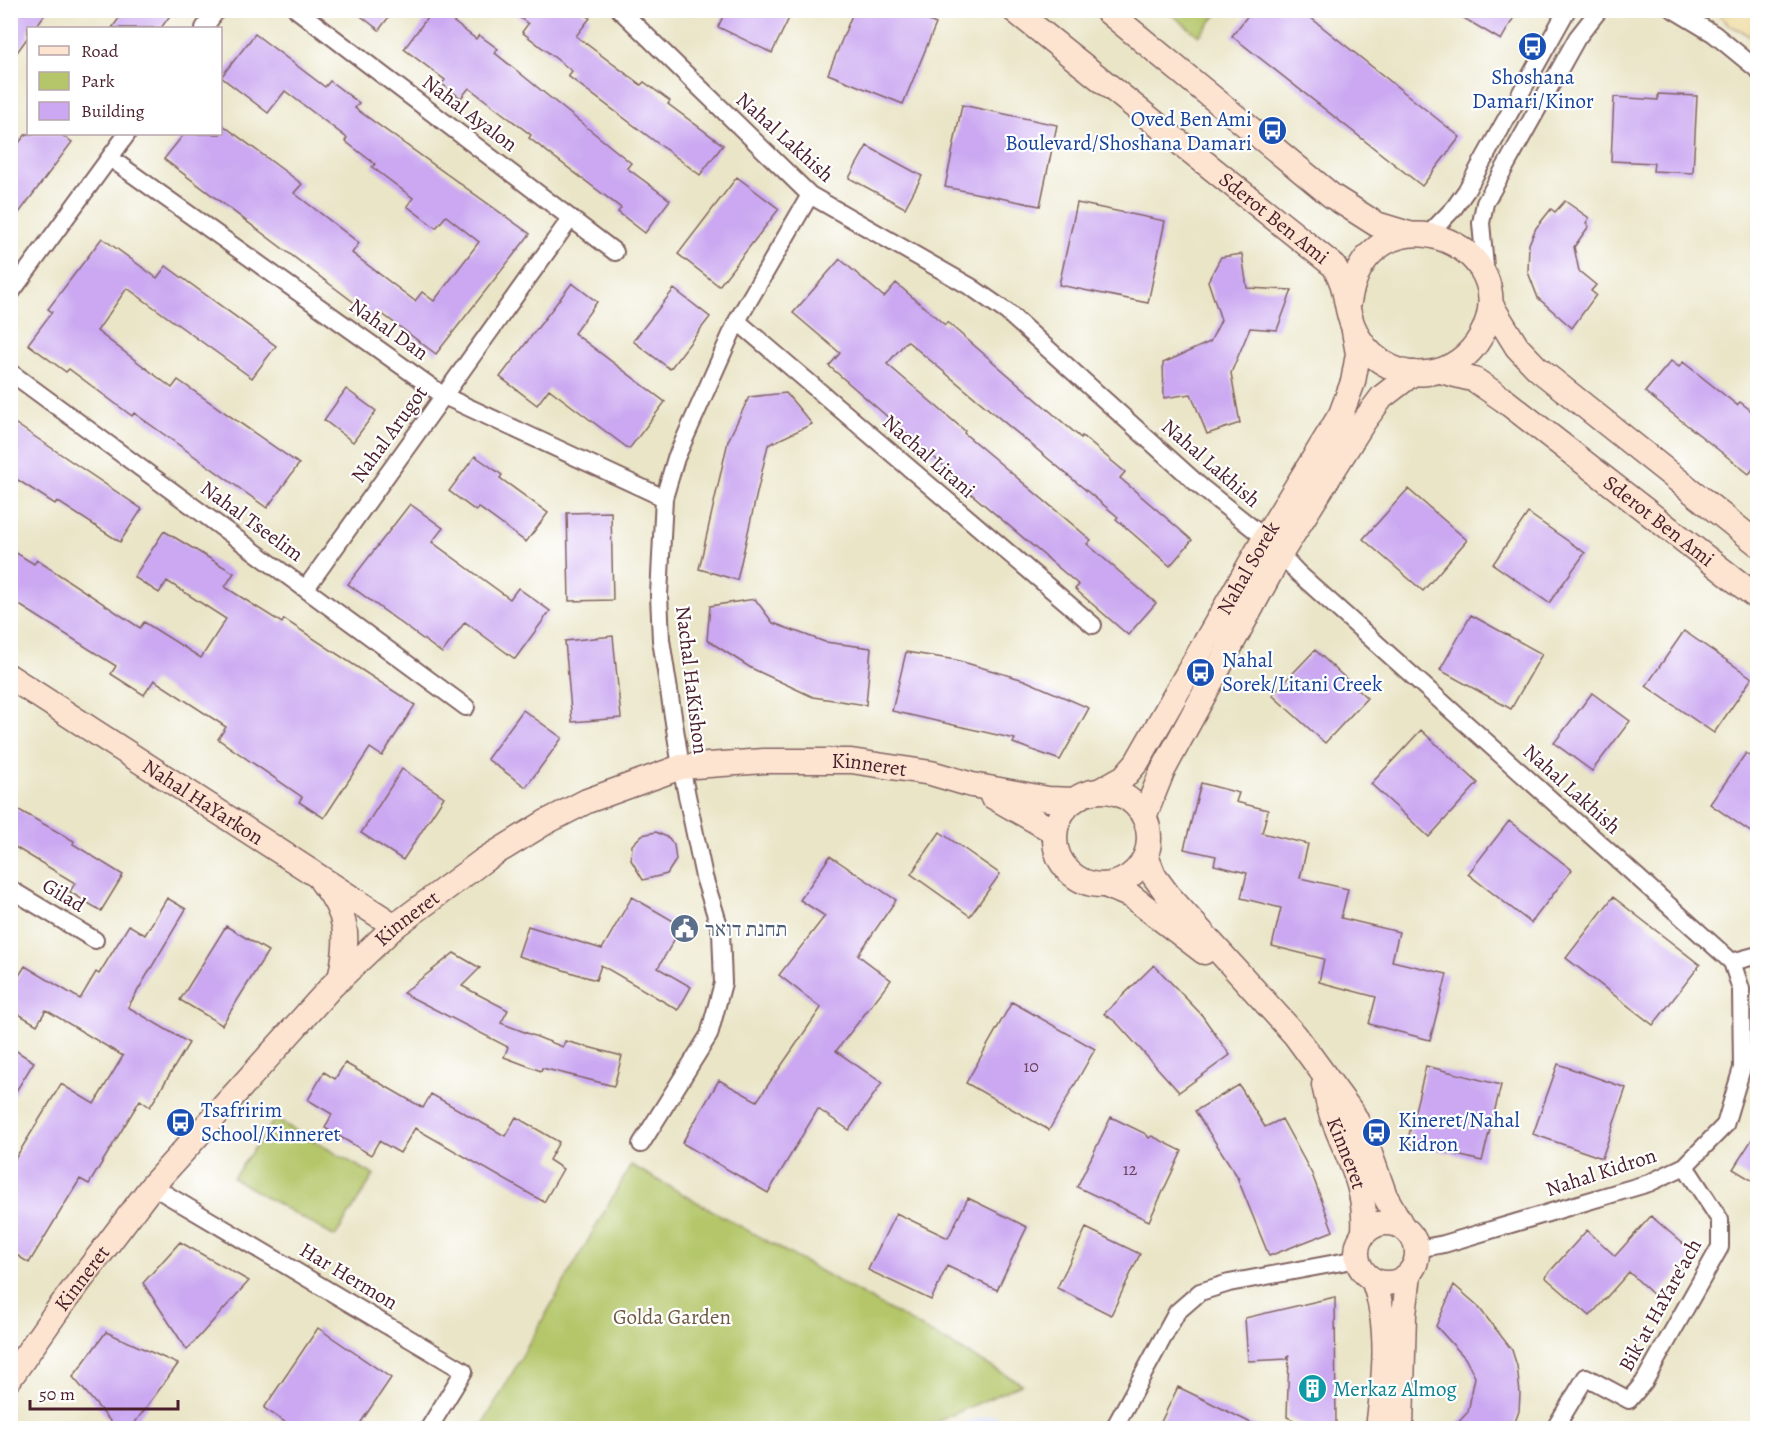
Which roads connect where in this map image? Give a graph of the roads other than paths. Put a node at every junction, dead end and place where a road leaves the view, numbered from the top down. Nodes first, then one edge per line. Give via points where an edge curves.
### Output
1 (217, 10) edge
2 (297, 10) edge
3 (620, 10) edge
4 (1014, 10) edge
5 (1106, 10) edge
6 (1567, 10) edge
7 (1599, 10) edge
8 (1674, 10) edge
9 (1694, 10) edge
10 (205, 27) edge
11 (1714, 34) junction
12 (1758, 70) edge
13 (127, 135) edge
14 (110, 158) junction
15 (810, 195) junction
16 (571, 218) junction
17 (1419, 234) junction
18 (615, 252) dead end
19 (1487, 281) junction
20 (10, 294) edge
21 (1349, 302) junction
22 (1491, 305) junction
23 (737, 321) junction
24 (1353, 326) junction
25 (1440, 371) junction
26 (10, 372) edge
27 (1413, 374) junction
28 (444, 396) junction
29 (664, 498) junction
30 (1758, 544) edge
31 (1273, 545) junction
32 (306, 588) junction
33 (1758, 598) edge
34 (1093, 625) dead end
35 (10, 677) edge
36 (466, 707) dead end
37 (681, 767) junction
38 (972, 784) junction
39 (1099, 791) junction
40 (1075, 800) junction
41 (1144, 817) junction
42 (1055, 832) junction
43 (1146, 856) junction
44 (315, 874) junction
45 (1105, 885) junction
46 (10, 889) edge
47 (395, 926) junction
48 (94, 940) dead end
49 (1758, 955) edge
50 (1732, 962) junction
51 (340, 979) junction
52 (1246, 983) junction
53 (1321, 1074) junction
54 (641, 1144) dead end
55 (1685, 1166) junction
56 (152, 1186) junction
57 (1402, 1227) junction
58 (1364, 1233) junction
59 (1418, 1249) junction
60 (1358, 1259) junction
61 (1409, 1275) junction
62 (1373, 1280) junction
63 (10, 1378) edge
64 (429, 1428) edge
65 (1114, 1428) edge
66 (1378, 1428) edge
67 (1401, 1428) edge
68 (1555, 1428) edge

1 - 10 street
2 - 16 street, Nahal Ayalon
3 - 15 street, Nahal Lakhish
4 - 21 street, Sderot Ben Ami via 1334,266
5 - 17 street, Sderot Ben Ami via 1348,208 1376,224
6 - 17 street via 1466,191 1454,208
7 - 19 street via 1577,38 1485,203 1481,223
8 - 11 street
9 - 11 street
11 - 12 street
13 - 14 street
14 - 20 street
14 - 28 street, Nahal Dan
15 - 23 street, Nachal HaKishon
15 - 31 street, Nahal Lakhish via 971,287 1007,312 1201,487
16 - 18 street, Nahal Ayalon
16 - 28 street, Nahal Arugot
17 - 19 street, Sderot Ben Ami via 1448,239 1464,249 1478,263
17 - 21 street, Sderot Ben Ami via 1390,239 1373,250 1360,265
19 - 22 street, Sderot Ben Ami
21 - 24 street, Sderot Ben Ami
22 - 25 street, Sderot Ben Ami via 1476,346 1460,361
22 - 30 street, Sderot Ben Ami via 1517,347 1537,368
23 - 29 street, Nachal HaKishon via 676,458
23 - 34 street, Nachal Litani
24 - 27 street, Sderot Ben Ami via 1376,359
24 - 31 street, Nahal Sorek via 1358,354 1353,382 1341,414
25 - 27 street, Sderot Ben Ami
25 - 33 street, Sderot Ben Ami via 1475,380 1504,400
26 - 32 street, Nahal Tseelim
27 - 31 street, Nahal Sorek via 1383,397
28 - 29 street, Nahal Dan
28 - 32 street, Nahal Arugot
29 - 37 street, Nachal HaKishon via 661,640
31 - 39 street, Nahal Sorek via 1137,762 1124,777
31 - 41 street, Nahal Sorek via 1162,772
31 - 50 street, Nahal Lakhish via 1298,573
32 - 36 street, Nahal Tseelim
35 - 44 street, Nahal HaYarkon
37 - 38 street, Kinneret via 764,761 851,761 932,773
37 - 47 street, Kinneret via 586,801 546,822 484,860
37 - 54 street, Nachal HaKishon via 704,877 721,932 723,983 709,1035
38 - 40 street, Kinneret via 1048,799
38 - 42 street, Kinneret
39 - 40 street, Kinneret
39 - 41 street via 1126,797
40 - 42 street
41 - 43 street, Kinneret via 1149,843
42 - 45 street, Kinneret via 1056,846 1068,870 1091,884
43 - 45 street via 1129,876
43 - 52 street, Kinneret via 1168,895
44 - 47 street, Nahal HaYarkon
44 - 51 street via 335,898 345,924 347,951
45 - 52 street, Kinneret via 1131,896
46 - 48 street, Gilad
47 - 51 street, Kinneret
49 - 50 street
50 - 55 street, Nahal Kidron via 1741,989 1742,1068 1725,1125
51 - 56 street, Kinneret
52 - 53 street, Kinneret via 1295,1035
53 - 57 street, Kinneret via 1353,1114 1385,1196
53 - 58 street, Kinneret via 1334,1121 1360,1184
55 - 59 street, Nahal Kidron via 1649,1183
55 - 68 street, Bik'at HaYare'ach via 1720,1220 1720,1247 1644,1382 1629,1400 1586,1377
56 - 63 street, Kinneret
56 - 64 street, Har Hermon via 464,1371
57 - 58 street via 1382,1223
57 - 59 street
58 - 60 street via 1357,1249
59 - 61 street
60 - 62 street via 1365,1274
60 - 65 street via 1200,1292 1177,1312
61 - 62 street via 1392,1283
61 - 67 street
62 - 66 street via 1384,1333

